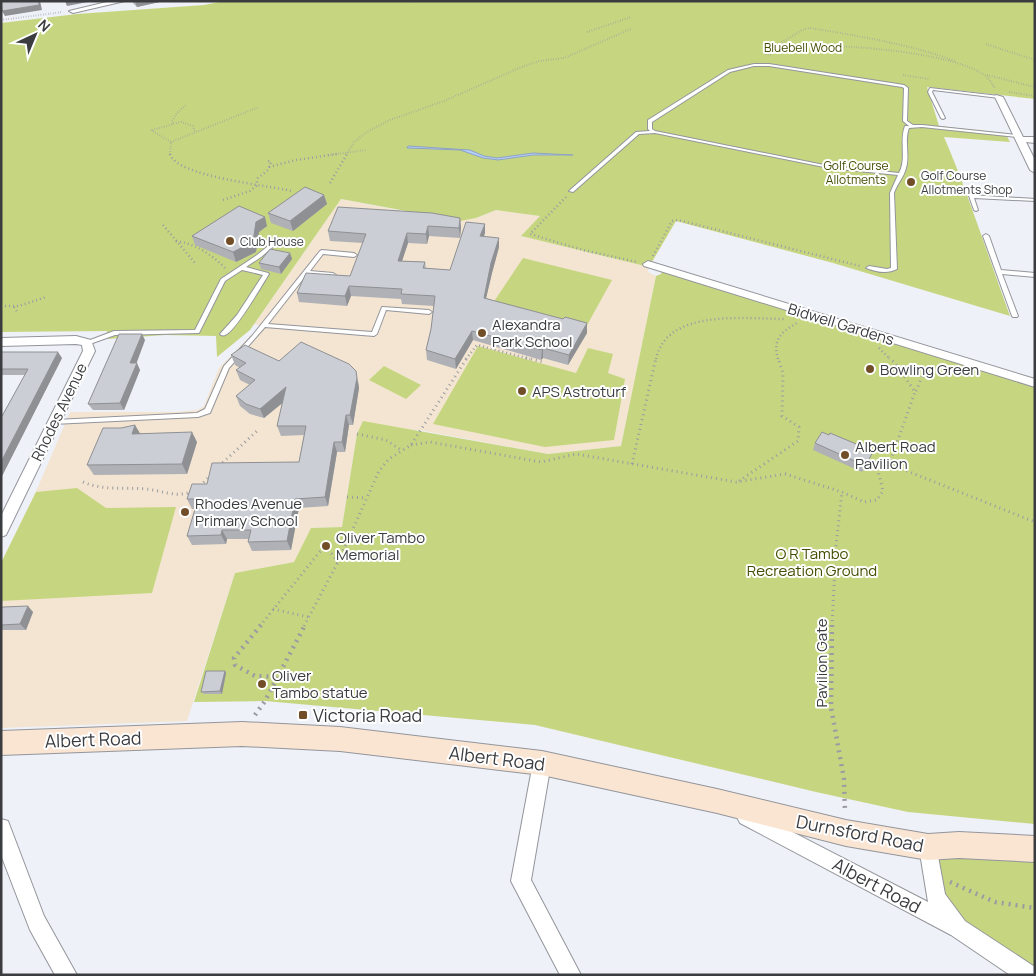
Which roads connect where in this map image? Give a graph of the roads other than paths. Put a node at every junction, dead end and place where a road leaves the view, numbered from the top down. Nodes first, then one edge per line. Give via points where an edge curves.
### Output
1 (122, 1) edge
2 (103, 3) edge
3 (73, 11) road end
4 (1002, 94) joint
5 (943, 118) dead end
6 (905, 121) junction
7 (911, 126) junction
8 (905, 129) junction
9 (654, 132) junction
10 (1018, 137) junction
11 (1035, 140) edge
12 (1035, 170) edge
13 (899, 174) junction
14 (572, 191) road end
15 (1035, 200) edge
16 (976, 210) dead end
17 (986, 236) dead end
18 (278, 240) dead end
19 (354, 255) dead end
20 (648, 264) road end
21 (242, 268) junction
22 (870, 268) road end
23 (306, 272) junction
24 (1000, 272) junction
25 (343, 276) edge
26 (1035, 276) edge
27 (429, 312) dead end
28 (1015, 316) dead end
29 (263, 324) junction
30 (223, 334) dead end
31 (1, 342) edge
32 (87, 343) junction
33 (1035, 383) edge
34 (55, 422) junction
35 (1, 531) edge
36 (1, 743) edge
37 (542, 763) junction
38 (718, 801) junction
39 (1, 828) edge
40 (928, 847) junction
41 (1035, 849) edge
42 (958, 928) junction
43 (67, 975) edge
44 (570, 975) edge
45 (1029, 975) edge

1 - 2 street
2 - 3 street
4 - 5 lane via 931,89
4 - 10 street
6 - 7 lane
6 - 8 lane
6 - 9 lane via 907,96 903,86 755,65 729,72 650,122 650,129
7 - 8 lane
7 - 10 lane
8 - 13 lane via 904,170
9 - 13 lane via 828,166
9 - 14 lane via 638,133
10 - 11 street
10 - 12 street
13 - 22 lane via 892,193 894,269
15 - 16 lane via 971,196
17 - 24 lane
18 - 21 lane
19 - 23 lane via 322,252
20 - 33 street, Bidwell Gardens
21 - 30 lane via 266,274 238,318
21 - 32 lane via 223,280 197,332 114,333
23 - 25 lane
23 - 29 lane
24 - 26 lane
24 - 28 lane
27 - 29 lane via 384,308 374,334
29 - 34 lane via 226,367 208,411 198,415
31 - 32 street, Rhodes Avenue via 76,340
32 - 34 street, Rhodes Avenue via 89,351
34 - 35 street, Rhodes Avenue
36 - 37 main road, Albert Road via 242,734 340,739
37 - 38 main road, Albert Road
37 - 44 street via 521,881
38 - 40 main road, Durnsford Road via 846,833
38 - 42 street, Albert Road
39 - 43 street via 18,878 51,952
40 - 41 main road, Durnsford Road via 959,845
40 - 42 street, Albert Road via 936,898
42 - 45 street, Albert Road

